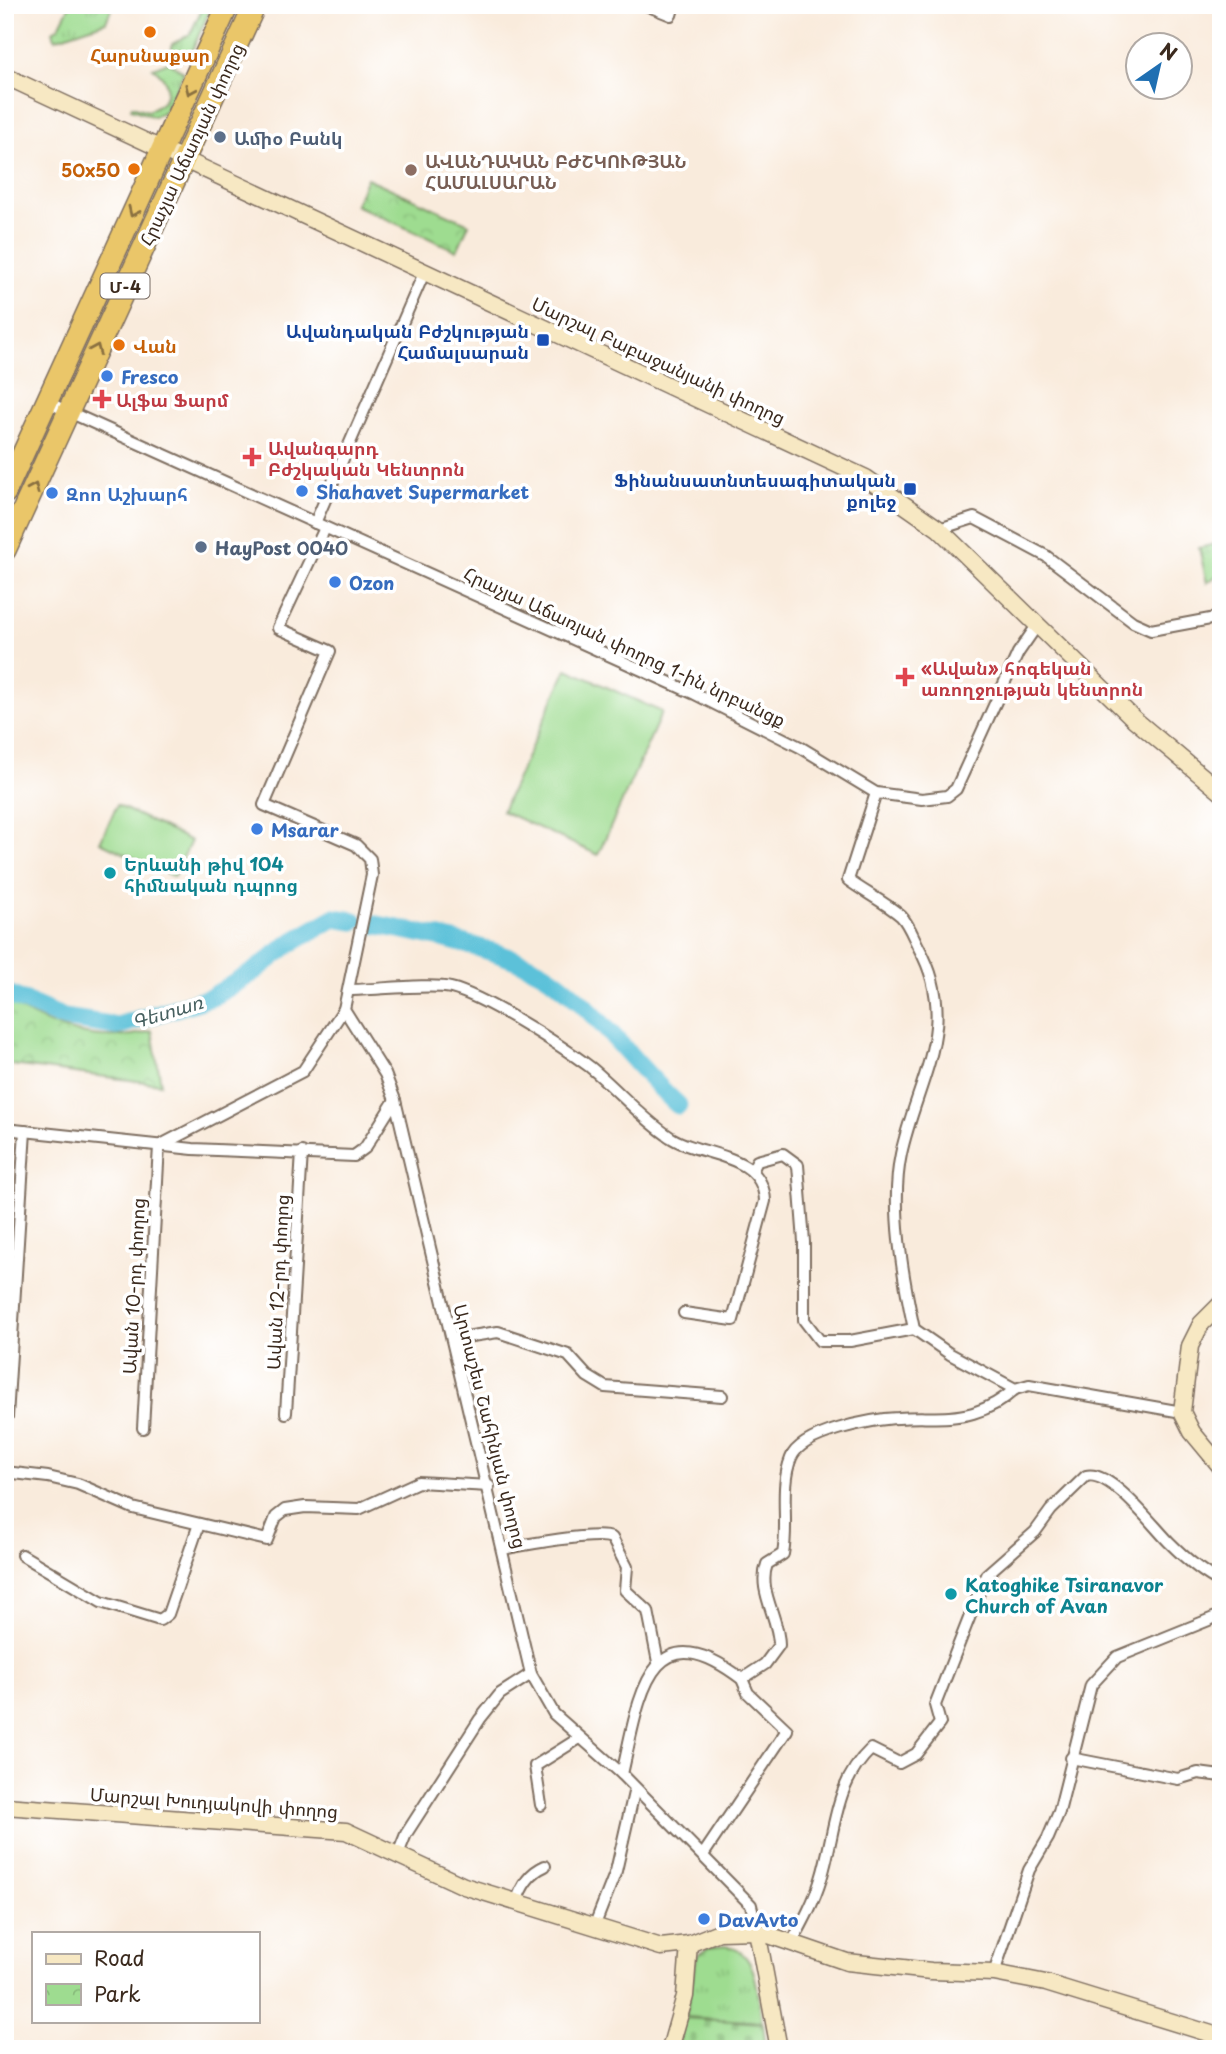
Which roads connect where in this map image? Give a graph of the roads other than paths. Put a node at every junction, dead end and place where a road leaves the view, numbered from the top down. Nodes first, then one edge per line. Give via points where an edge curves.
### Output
1 (228, 5) edge
2 (255, 5) edge
3 (646, 5) edge
4 (673, 10) edge
5 (5, 76) edge
6 (162, 150) junction
7 (182, 160) junction
8 (424, 273) junction
9 (47, 402) junction
10 (68, 411) junction
11 (5, 493) edge
12 (320, 525) junction
13 (939, 529) junction
14 (5, 550) edge
15 (1221, 617) edge
16 (1038, 624) junction
17 (1221, 792) edge
18 (876, 793) junction
19 (350, 990) junction
20 (344, 1009) junction
21 (395, 1100) junction
22 (5, 1129) edge
23 (25, 1131) junction
24 (159, 1146) junction
25 (302, 1152) junction
26 (752, 1171) junction
27 (1221, 1304) edge
28 (684, 1312) dead end
29 (914, 1329) junction
30 (452, 1339) junction
31 (1015, 1390) junction
32 (722, 1396) dead end
33 (1182, 1412) junction
34 (286, 1413) dead end
35 (7, 1417) edge
36 (143, 1429) dead end
37 (1221, 1467) edge
38 (5, 1472) edge
39 (489, 1486) junction
40 (199, 1524) junction
41 (503, 1549) junction
42 (22, 1555) dead end
43 (1221, 1582) edge
44 (1221, 1615) edge
45 (657, 1662) junction
46 (531, 1674) junction
47 (742, 1679) junction
48 (578, 1739) junction
49 (1071, 1758) junction
50 (622, 1774) junction
51 (1221, 1776) edge
52 (635, 1788) junction
53 (541, 1805) dead end
54 (5, 1806) edge
55 (398, 1854) junction
56 (704, 1855) junction
57 (545, 1866) dead end
58 (518, 1896) junction
59 (594, 1927) junction
60 (757, 1931) junction
61 (689, 1944) junction
62 (792, 1944) junction
63 (994, 1973) junction
64 (1221, 2037) edge
65 (670, 2049) edge
66 (779, 2049) edge

1 -> 6 highway, Հրաչյա Աճառյան փողոց / Մ-4
2 - 7 highway, Հրաչյա Աճառյան փողոց / Մ-4
3 - 4 street
5 - 6 street, Մարշալ Բաբաջանյանի փողոց
6 - 7 street, Մարշալ Բաբաջանյանի փողոց
6 -> 9 highway, Հրաչյա Աճառյան փողոց / Մ-4
7 - 8 street, Մարշալ Բաբաջանյանի փողոց
10 -> 7 highway, Հրաչյա Աճառյան փողոց / Մ-4
8 - 12 street
8 - 13 street, Մարշալ Բաբաջանյանի փողոց via 866,478
9 - 10 street, Հրաչյա Աճառյան փողոց 1-ին նրբանցք
9 - 11 highway, Հրաչյա Աճառյան փողոց / Մ-4
10 - 12 street, Հրաչյա Աճառյան փողոց 1-ին նրբանցք
14 -> 10 highway, Հրաչյա Աճառյան փողոց / Մ-4
12 - 18 street, Հրաչյա Աճառյան փողոց 1-ին նրբանցք via 695,694 800,747
12 - 19 street via 278,628 330,651 264,805 356,845 370,859 372,875
13 - 15 street via 974,519 1046,556 1133,622 1151,630
13 - 16 street, Մարշալ Բաբաջանյանի փողոց
16 - 17 street, Մարշալ Բաբաջանյանի փողոց via 1134,719
16 - 18 street via 1018,653 956,789 947,796 922,799
18 - 29 street via 848,880 902,917 926,961 939,1009 932,1058 901,1154 897,1192
19 - 20 street
19 - 26 street via 450,988 488,1004 588,1066 672,1139 714,1151
20 - 21 street, Արտաշես Շահինյան փողոց via 385,1074
20 - 24 street via 303,1071
21 - 25 street via 360,1154
21 - 30 street, Արտաշես Շահինյան փողոց
22 - 23 street
23 - 24 street
23 - 35 street
24 - 25 street
24 - 36 street, Ավան 10-րդ փողոց
25 - 34 street, Ավան 12-րդ փողոց
26 - 28 street via 765,1201 733,1320
26 - 29 street via 757,1161 783,1154 798,1165 804,1320 820,1341 850,1341
27 - 33 street via 1201,1324 1190,1346
29 - 31 street
30 - 32 street via 498,1332 568,1355 605,1387
30 - 39 street, Արտաշես Շահինյան փողոց
31 - 33 street via 1029,1385
31 - 47 street via 999,1403 971,1414 879,1420 831,1431 791,1455 783,1554 767,1564 764,1577 779,1645 765,1664
33 - 37 street
38 - 40 street via 78,1485 133,1508
39 - 40 street via 418,1482 359,1509 285,1510 276,1517 267,1540
39 - 41 street, Արտաշես Շահինյան փողոց
40 - 42 street via 168,1614 160,1620 101,1602
41 - 45 street via 545,1540 612,1538 626,1567 625,1590 648,1611
41 - 46 street, Արտաշես Շահինյան փողոց
43 - 62 street via 1171,1544 1124,1494 1088,1474 1035,1532 986,1575 935,1705 940,1723 916,1754 899,1763 871,1749 853,1766 844,1785 822,1878
44 - 49 street via 1117,1657 1091,1685
45 - 47 street via 687,1652
45 - 50 street via 636,1714
46 - 48 street, Արտաշես Շահինյան փողոց via 554,1714
46 - 55 street via 500,1694 480,1719 406,1834
47 - 56 street via 748,1693 787,1730
48 - 50 street, Արտաշես Շահինյան փողոց
48 - 53 street via 534,1769
49 - 51 street via 1178,1779 1198,1773
49 - 63 street via 1059,1812 1029,1870
50 - 52 street, Արտաշես Շահինյան փողոց
52 - 56 street, Արտաշես Շահինյան փողոց
52 - 59 street via 616,1871
54 - 55 street, Մարշալ Խուդյակովի փողոց via 345,1831
55 - 58 street, Մարշալ Խուդյակովի փողոց via 464,1886
56 - 60 street, Արտաշես Շահինյան փողոց via 751,1905
57 - 58 street via 531,1875
58 - 59 street, Մարշալ Խուդյակովի փողոց
59 - 61 street, Մարշալ Խուդյակովի փողոց via 660,1947
60 - 61 street, Մարշալ Խուդյակովի փողոց via 719,1932
60 - 62 street, Մարշալ Խուդյակովի փողոց
60 - 66 street
61 - 65 street via 685,1996
62 - 63 street, Մարշալ Խուդյակովի փողոց via 846,1962
63 - 64 street, Մարշալ Խուդյակովի փողոց via 1088,1994

